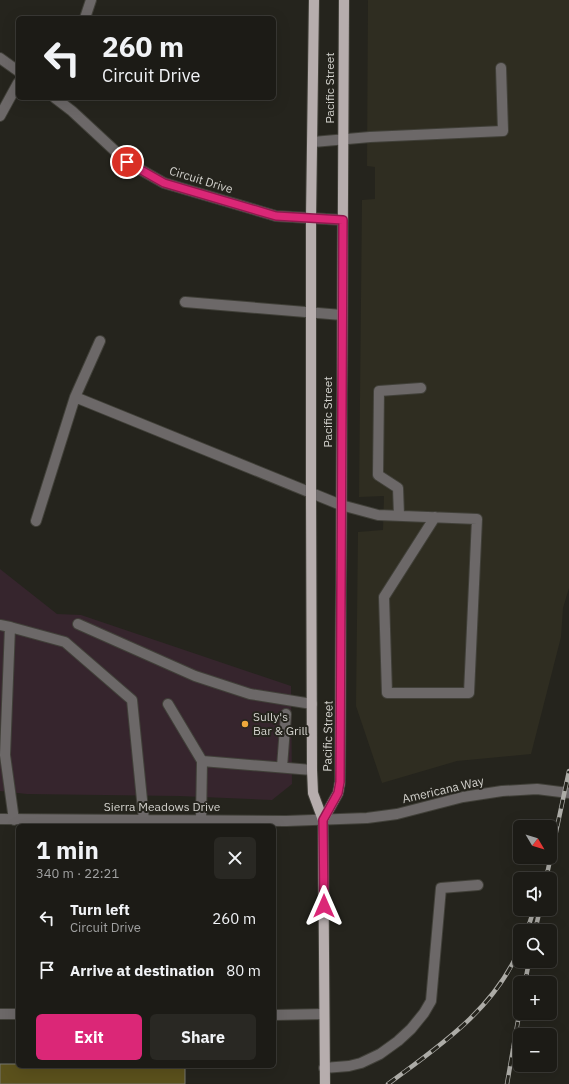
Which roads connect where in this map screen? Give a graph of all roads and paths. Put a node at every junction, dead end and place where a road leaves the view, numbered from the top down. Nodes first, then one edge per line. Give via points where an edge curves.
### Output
1 (91, 0) edge
2 (314, 0) edge
3 (344, 0) edge
4 (86, 16) edge
5 (0, 58) edge
6 (501, 68) dead end
7 (16, 70) edge
8 (16, 87) edge
9 (58, 100) edge
10 (0, 116) edge
11 (343, 141) junction
12 (313, 142) junction
13 (311, 218) junction
14 (343, 220) junction
15 (185, 302) dead end
16 (311, 312) junction
17 (342, 314) junction
18 (100, 341) dead end
19 (420, 388) dead end
20 (75, 397) junction
21 (311, 493) junction
22 (341, 505) junction
23 (399, 515) junction
24 (435, 517) junction
25 (36, 521) dead end
26 (78, 624) dead end
27 (0, 625) edge
28 (10, 627) junction
29 (168, 704) dead end
30 (312, 704) junction
31 (286, 714) dead end
32 (3, 755) edge
33 (202, 761) junction
34 (282, 767) junction
35 (312, 770) junction
36 (569, 792) edge
37 (0, 819) edge
38 (14, 820) junction
39 (144, 820) junction
40 (323, 820) junction
41 (201, 821) junction
42 (478, 884) dead end
43 (0, 1014) edge
44 (16, 1014) edge
45 (324, 1014) junction
46 (276, 1015) edge
47 (324, 1068) junction
48 (325, 1084) edge

1 - 4 street
2 - 12 main road, Pacific Street
3 - 11 main road, Pacific Street
5 - 7 street
6 - 11 street via 503,131 370,137
8 - 10 street
9 - 13 street, Circuit Drive via 127,162 164,183 276,216
11 - 12 street
11 - 14 main road, Pacific Street
12 - 13 main road, Pacific Street
13 - 14 street, Circuit Drive
13 - 16 main road, Pacific Street
14 - 17 main road, Pacific Street
15 - 16 street
16 - 17 street
16 - 21 main road, Pacific Street
17 - 22 main road, Pacific Street
18 - 20 street
19 - 23 street via 379,391 378,475 398,488
20 - 21 street
20 - 25 street
21 - 22 street
21 - 30 main road, Pacific Street
22 - 23 street via 378,515
22 - 40 main road, Pacific Street via 340,782 338,793
23 - 24 street
24 - 24 street via 477,519 469,693 387,693 384,597
26 - 30 street via 195,676 250,694
27 - 28 street
28 - 32 street
28 - 39 street via 65,642 132,700
29 - 33 street
30 - 35 main road, Pacific Street
31 - 34 street
32 - 38 street
33 - 34 street
33 - 41 street
34 - 35 street
35 - 40 main road, Pacific Street via 313,793
36 - 40 street, Americana Way via 537,789 502,791 463,797 378,818
37 - 38 street, Sierra Meadows Drive
38 - 39 street, Sierra Meadows Drive
39 - 41 street, Sierra Meadows Drive
40 - 41 street, Sierra Meadows Drive
40 - 45 main road, Pacific Street
42 - 47 street via 442,888 431,1001 411,1029 380,1054 361,1063
43 - 44 street
45 - 46 street
45 - 47 main road, Pacific Street
47 - 48 main road, Pacific Street

